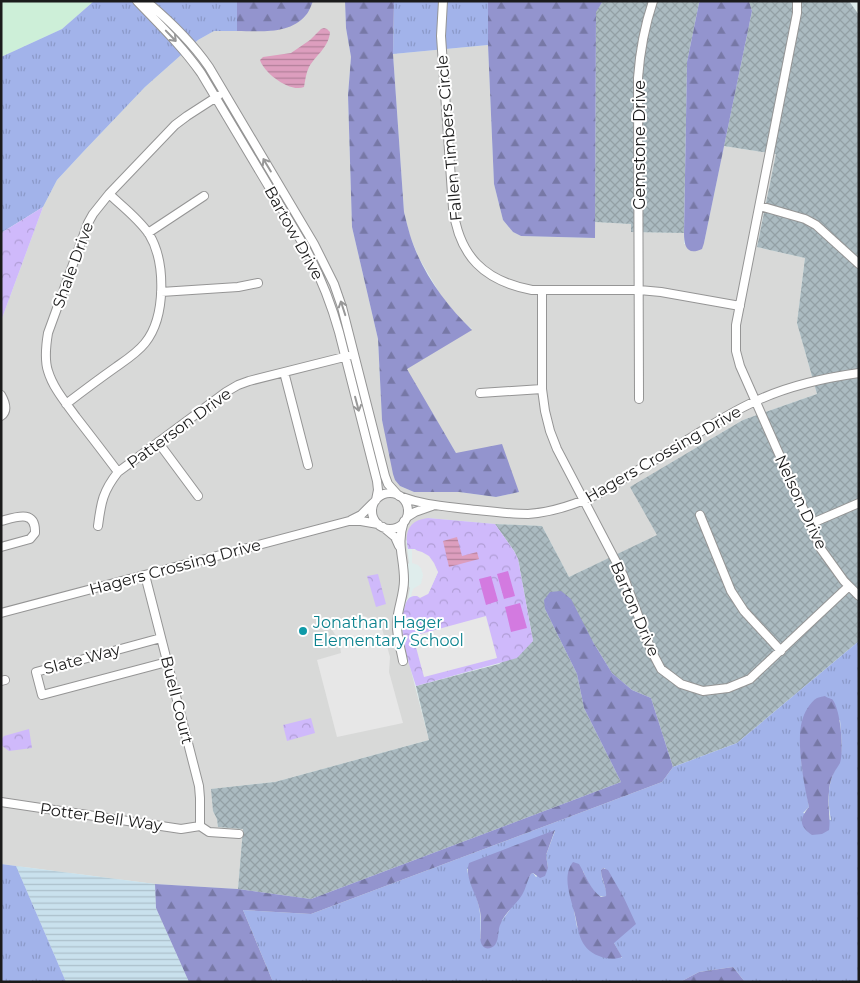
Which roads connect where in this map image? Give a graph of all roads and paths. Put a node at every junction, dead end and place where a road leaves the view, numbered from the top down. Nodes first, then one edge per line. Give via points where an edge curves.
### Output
1 (137, 1) edge
2 (146, 1) edge
3 (443, 1) edge
4 (653, 1) edge
5 (797, 1) edge
6 (224, 92) junction
7 (215, 97) junction
8 (109, 194) junction
9 (204, 196) dead end
10 (760, 206) junction
11 (148, 233) junction
12 (859, 264) edge
13 (258, 283) dead end
14 (639, 290) junction
15 (542, 291) junction
16 (161, 292) junction
17 (740, 306) junction
18 (355, 355) junction
19 (344, 357) junction
20 (284, 372) junction
21 (859, 373) edge
22 (542, 388) junction
23 (480, 393) dead end
24 (1, 395) edge
25 (639, 399) dead end
26 (756, 401) junction
27 (66, 404) junction
28 (1, 416) edge
29 (158, 442) junction
30 (308, 465) dead end
31 (118, 472) junction
32 (398, 495) junction
33 (198, 496) dead end
34 (375, 501) junction
35 (584, 501) junction
36 (859, 503) edge
37 (434, 506) junction
38 (700, 515) dead end
39 (405, 519) junction
40 (1, 521) edge
41 (349, 522) junction
42 (810, 524) junction
43 (98, 526) dead end
44 (380, 526) junction
45 (399, 546) junction
46 (1, 547) edge
47 (145, 575) junction
48 (849, 586) junction
49 (859, 596) edge
50 (1, 613) edge
51 (161, 638) junction
52 (781, 651) junction
53 (404, 661) dead end
54 (168, 662) junction
55 (1, 802) edge
56 (200, 826) junction
57 (239, 834) dead end

1 -> 7 street, Bartow Drive via 190,56
2 - 6 street, Bartow Drive via 197,50
3 - 15 street, Fallen Timbers Circle via 441,36 452,208 460,238 468,253 491,276 519,288
4 - 14 street, Gemstone Drive via 644,30 638,78
5 - 10 street
6 - 7 street, Shale Drive
18 -> 6 street, Bartow Drive via 334,284 314,244
7 - 8 street, Shale Drive via 176,125
7 - 19 street, Bartow Drive via 316,269 333,310
8 - 11 street
8 - 27 street, Shale Drive via 88,223 48,333 47,370
9 - 11 street
10 - 12 street via 816,225
10 - 17 street
11 - 16 street via 158,255
13 - 16 street
14 - 15 street, Fallen Timbers Circle
14 - 17 street, Fallen Timbers Circle
14 - 25 street, Gemstone Drive
15 - 22 street, Barton Drive
16 - 27 street via 157,321 144,344
17 - 26 street via 736,351
18 - 19 street, Patterson Drive
18 - 32 street, Bartow Drive via 385,476
19 - 20 street, Patterson Drive
19 -> 34 street, Bartow Drive via 377,481
20 - 29 street, Patterson Drive via 238,385
20 - 30 street
21 - 26 street, Hagers Crossing Drive via 810,382
22 - 23 street
22 - 35 street, Barton Drive via 556,449
24 - 28 street via 6,409
26 - 35 street, Hagers Crossing Drive
26 - 42 street, Nelson Drive
27 - 31 street, Shale Drive
29 - 31 street, Patterson Drive
29 - 33 street
31 - 43 street, Patterson Drive via 104,494
32 - 34 street via 383,494
32 - 37 street, Hagers Crossing Drive
32 - 39 street via 408,509
34 - 41 street, Hagers Crossing Drive
34 - 44 street via 372,510
35 - 37 street, Hagers Crossing Drive via 528,514
35 - 52 street, Barton Drive via 623,574 654,656 661,668 681,684 703,691 728,688 750,679
36 - 42 street
37 - 39 street, Hagers Crossing Drive
38 - 52 street via 731,591 744,611
39 - 44 street via 393,528
39 - 45 street
40 - 46 street via 25,516 33,521 36,529 30,539
41 - 44 street, Hagers Crossing Drive via 361,521
41 - 47 street, Hagers Crossing Drive
42 - 48 street, Nelson Drive via 821,549
44 - 45 street via 395,537
45 - 53 street via 404,592 397,622
47 - 50 street, Hagers Crossing Drive
47 - 51 street, Buell Court
48 - 49 street, Nelson Drive
48 - 52 street, Barton Drive
51 - 54 street, Buell Court
51 - 54 street, Slate Way via 36,672 42,695
54 - 56 street, Buell Court via 199,786
55 - 56 street, Potter Bell Way via 181,828
56 - 57 street, Potter Bell Way via 209,832

